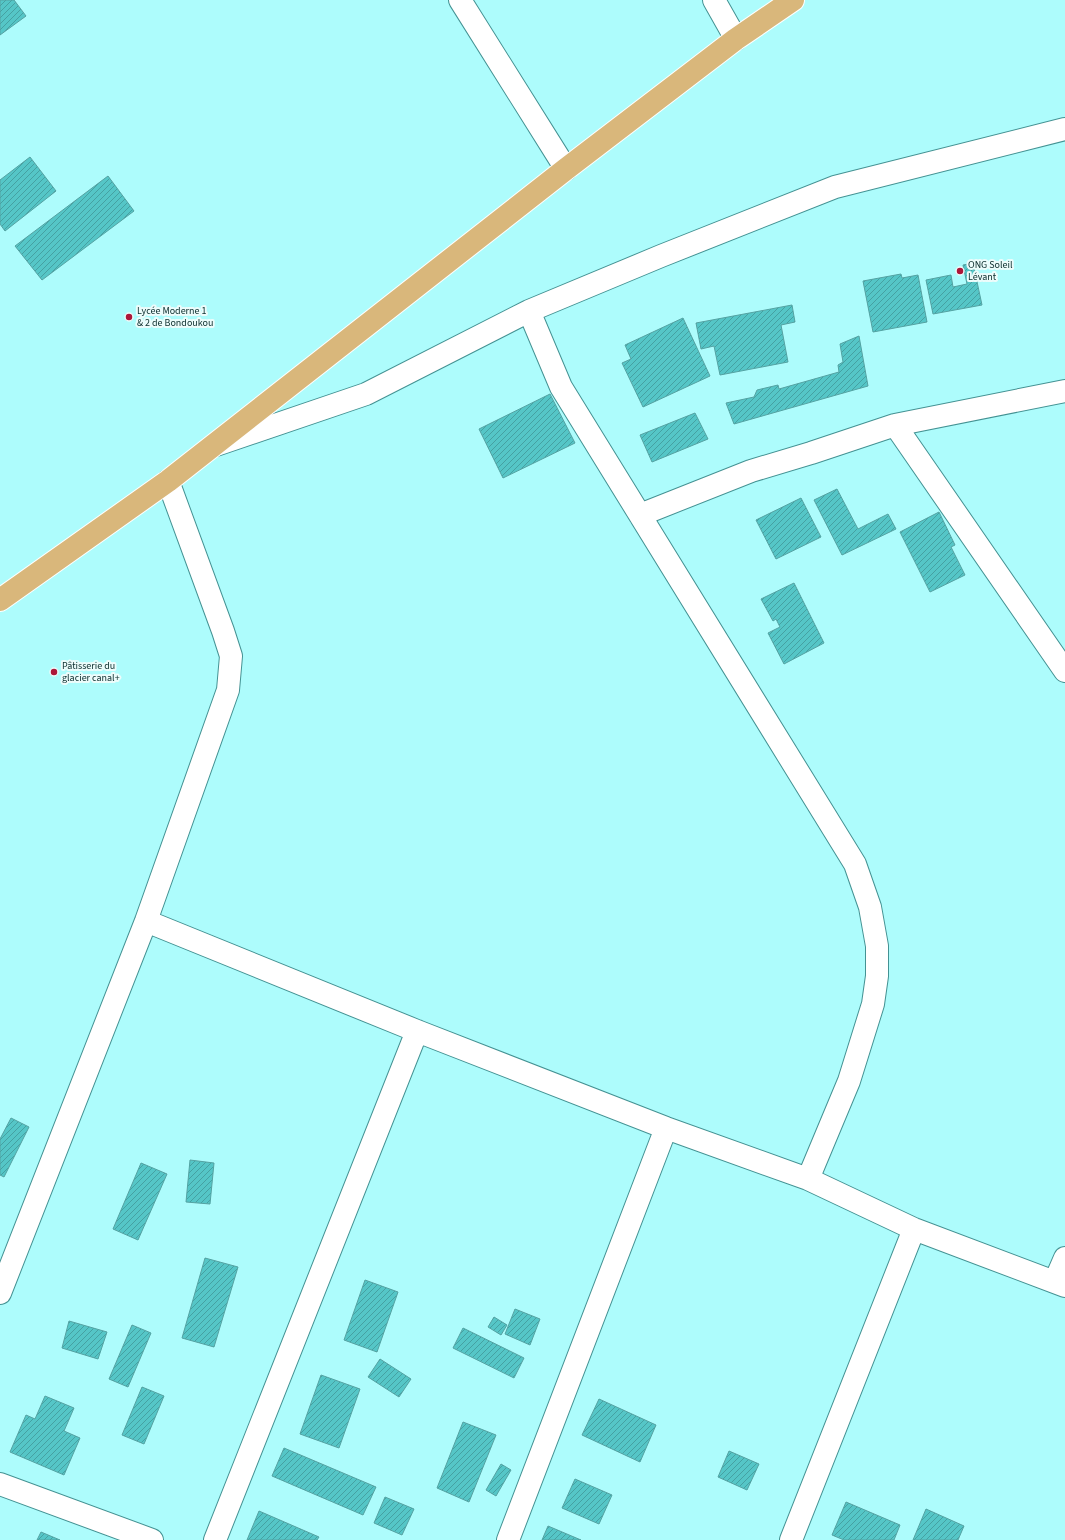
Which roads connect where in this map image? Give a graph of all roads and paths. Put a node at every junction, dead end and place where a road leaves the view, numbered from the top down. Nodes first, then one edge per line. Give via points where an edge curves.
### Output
1 (460, 0) edge
2 (714, 0) edge
3 (793, 0) edge
4 (736, 39) junction
5 (1065, 129) edge
6 (566, 170) junction
7 (529, 311) junction
8 (1065, 392) edge
9 (895, 425) junction
10 (214, 446) junction
11 (168, 481) junction
12 (640, 515) junction
13 (0, 600) edge
14 (1065, 671) edge
15 (146, 921) junction
16 (417, 1031) junction
17 (666, 1128) junction
18 (808, 1179) junction
19 (914, 1229) junction
20 (1065, 1258) edge
21 (1060, 1283) edge
22 (0, 1293) edge
23 (0, 1484) edge
24 (152, 1540) edge
25 (215, 1540) edge
26 (508, 1540) edge
27 (791, 1540) edge

1 - 6 street
2 - 4 street
3 - 4 main road
4 - 6 main road
5 - 7 street via 835,187
6 - 10 main road
7 - 10 street via 366,394
7 - 12 street via 561,387
8 - 9 street
9 - 12 street via 751,471
9 - 14 street
10 - 11 main road
11 - 13 main road
11 - 15 street via 231,656 228,690
12 - 18 street via 855,864 870,907 877,946 877,976 873,1004 849,1082
15 - 16 street
15 - 22 street
16 - 17 street
16 - 25 street
17 - 18 street
17 - 26 street
18 - 19 street
19 - 21 street
19 - 27 street
20 - 21 street
23 - 24 street

